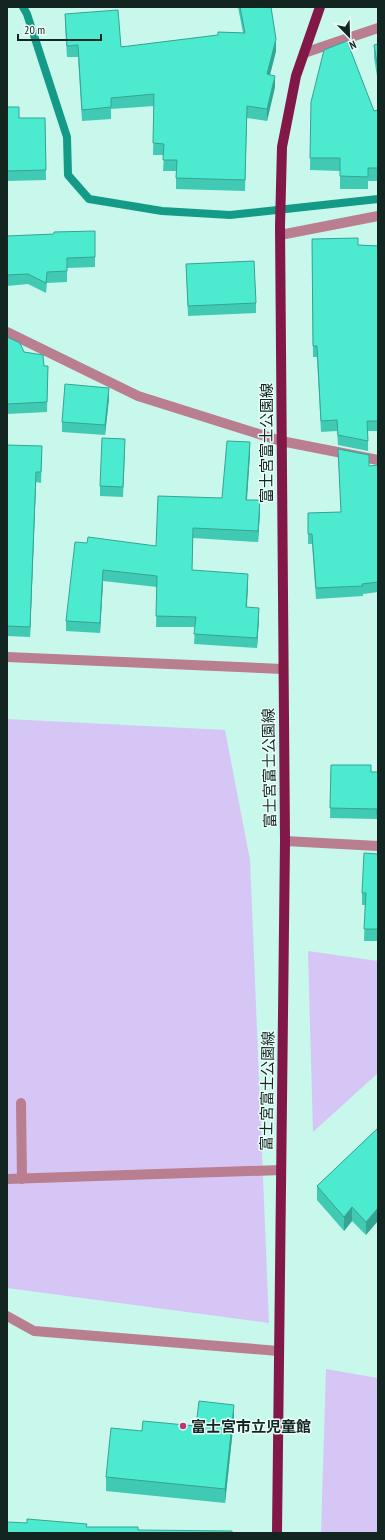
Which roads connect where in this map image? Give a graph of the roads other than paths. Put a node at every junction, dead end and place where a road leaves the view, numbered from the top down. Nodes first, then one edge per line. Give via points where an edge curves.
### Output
1 (320, 7) edge
2 (378, 28) edge
3 (304, 53) junction
4 (378, 216) edge
5 (280, 231) junction
6 (7, 332) edge
7 (281, 441) junction
8 (378, 460) edge
9 (7, 657) edge
10 (282, 669) junction
11 (285, 841) junction
12 (378, 846) edge
13 (21, 1103) dead end
14 (281, 1170) junction
15 (7, 1179) edge
16 (22, 1179) junction
17 (7, 1316) edge
18 (278, 1351) junction
19 (277, 1533) edge

1 - 3 main road, 富士宮富士公園線
2 - 3 street
3 - 5 main road, 富士宮富士公園線 via 296,76 282,147
4 - 5 street
5 - 7 main road, 富士宮富士公園線
6 - 7 street via 138,396
7 - 8 street
7 - 10 main road, 富士宮富士公園線
9 - 10 street
10 - 11 main road, 富士宮富士公園線
11 - 12 street
11 - 14 main road, 富士宮富士公園線
13 - 16 street
14 - 16 street
14 - 18 main road, 富士宮富士公園線
15 - 16 street
17 - 18 street via 34,1331
18 - 19 main road, 富士宮富士公園線

